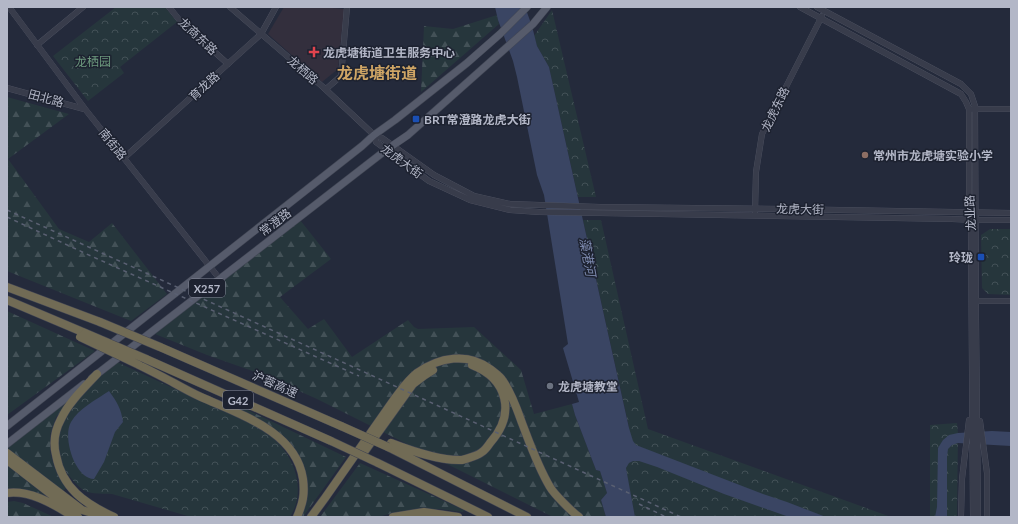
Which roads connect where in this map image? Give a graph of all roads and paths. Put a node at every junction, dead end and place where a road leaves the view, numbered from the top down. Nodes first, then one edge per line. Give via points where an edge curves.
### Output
1 (8, 7) edge
2 (83, 7) edge
3 (169, 7) edge
4 (230, 7) edge
5 (276, 7) edge
6 (347, 7) edge
7 (527, 7) edge
8 (547, 7) edge
9 (800, 7) edge
10 (817, 7) edge
11 (824, 11) junction
12 (820, 18) junction
13 (261, 34) junction
14 (37, 45) junction
15 (228, 64) junction
16 (7, 88) edge
17 (326, 89) junction
18 (85, 109) junction
19 (972, 109) junction
20 (1011, 109) edge
21 (374, 135) junction
22 (389, 147) junction
23 (124, 158) junction
24 (590, 210) junction
25 (755, 212) junction
26 (973, 213) junction
27 (1011, 213) edge
28 (973, 220) junction
29 (1011, 220) edge
30 (209, 266) junction
31 (219, 278) junction
32 (7, 287) edge
33 (7, 301) edge
34 (974, 301) junction
35 (1011, 301) edge
36 (82, 335) junction
37 (97, 374) junction
38 (974, 395) junction
39 (7, 426) edge
40 (975, 429) junction
41 (7, 444) edge
42 (390, 445) junction
43 (978, 449) junction
44 (7, 452) edge
45 (7, 460) edge
46 (22, 468) junction
47 (7, 493) edge
48 (73, 517) edge
49 (78, 517) edge
50 (107, 517) edge
51 (114, 517) edge
52 (297, 517) edge
53 (311, 517) edge
54 (316, 517) edge
55 (393, 517) edge
56 (458, 517) edge
57 (488, 517) edge
58 (527, 517) edge
59 (579, 517) edge
60 (961, 517) edge
61 (973, 517) edge
62 (978, 517) edge
63 (988, 517) edge

1 - 14 street, 南街路
2 - 14 street
3 - 15 street, 龙商东路 via 181,22
4 - 13 street, 龙栖路
5 - 13 street, 育龙路
6 - 17 street via 340,76
7 - 21 main road, 常澄路 / X257 via 467,63
8 - 22 main road, 常澄路 / X257 via 533,24 408,135
9 - 12 street
10 - 11 street, 龙业路
11 - 12 street, 龙虎东路
11 - 19 street, 龙业路 via 961,84 971,94
12 - 19 street via 961,94
12 - 25 street, 龙虎东路 via 762,134 756,172
13 - 15 street, 育龙路
13 - 17 street, 龙栖路
14 - 18 street, 南街路
15 - 23 street, 育龙路
16 - 18 street, 田北路
17 - 21 street, 龙栖路
18 - 23 street, 南街路
19 - 20 street
19 - 26 street, 龙业路
21 - 22 street, 龙虎大街 via 376,142
21 - 30 main road, 常澄路 / X257
22 - 24 street, 龙虎大街 via 474,196 510,204
22 - 24 street, 龙虎大街 via 429,181 470,200 510,210
22 - 31 main road, 常澄路 / X257
23 - 30 street, 南街路
24 - 25 street, 龙虎大街
25 - 26 street, 龙虎大街
25 - 28 street, 龙虎大街
26 - 27 street, 龙虎大街
26 - 28 street, 龙业路
28 - 29 street, 龙虎大街
28 - 34 street, 龙业路 via 971,230
30 - 31 street, 南街路
30 - 39 main road, 常澄路 / X257
31 - 37 main road, 常澄路 / X257
32 - 42 highway, 沪蓉高速 / G42, bridge via 100,322
33 - 36 highway
34 - 35 street
34 - 38 street, 龙业路
36 - 52 highway, bridge via 271,430 288,446 302,474 304,496
36 - 57 highway, G42, bridge via 146,359 331,441
37 - 41 main road, 常澄路 / X257
37 - 51 highway via 60,420 55,449 60,471 69,487 82,499
38 - 40 street, 龙业路
38 - 40 street
40 - 43 street, 龙业路
40 - 43 street
40 - 60 street via 966,449
42 - 54 highway via 446,459 464,460 482,452 496,437 504,421 506,409 502,392 489,374 469,364 445,365 425,375 413,384
42 - 58 highway, 沪蓉高速 / G42
43 - 61 street, 龙业路
43 - 62 street, 龙业路
43 - 63 street via 986,473
44 - 46 highway
45 - 46 highway
46 - 49 highway
46 - 50 highway via 82,510
47 - 48 highway via 32,495
53 - 59 highway via 407,382 434,364 449,359 466,358 485,365 502,380 513,399 550,488
55 - 56 highway via 424,512

